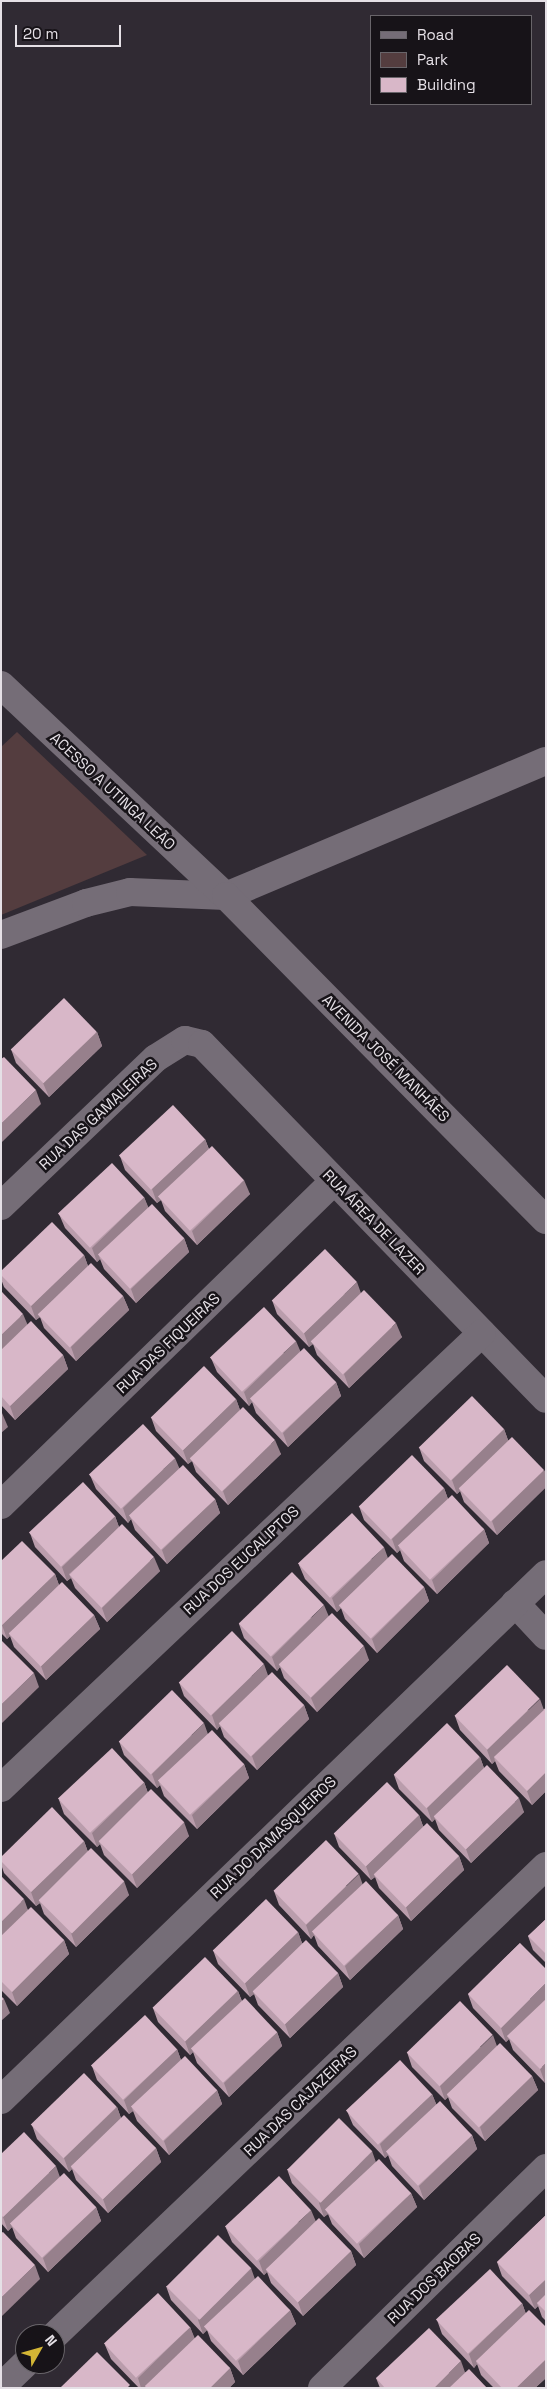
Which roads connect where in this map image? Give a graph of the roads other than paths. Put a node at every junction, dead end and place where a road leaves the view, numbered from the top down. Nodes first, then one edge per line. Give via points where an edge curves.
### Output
1 (4, 694) edge
2 (546, 761) edge
3 (226, 896) junction
4 (1, 935) edge
5 (202, 1044) joint
6 (334, 1181) junction
7 (1, 1206) edge
8 (546, 1220) edge
9 (482, 1333) junction
10 (546, 1399) edge
11 (1, 1505) edge
12 (546, 1574) edge
13 (515, 1603) junction
14 (546, 1636) edge
15 (1, 1788) edge
16 (546, 1866) edge
17 (1, 2100) edge
18 (546, 2168) edge
19 (65, 2325) edge
20 (15, 2374) edge
21 (1, 2387) edge
22 (322, 2388) edge

1 - 3 street, ACESSO A UTINGA LEÃO
2 - 3 street
3 - 4 street via 130,892 86,903
3 - 8 street, AVENIDA JOSÉ MANHÃES
5 - 6 street, RUA ÁREA DE LAZER
5 - 7 street, RUA DAS GAMALEIRAS via 185,1040 156,1058
6 - 9 street, RUA ÁREA DE LAZER
6 - 11 street, RUA DAS FIQUEIRAS
9 - 10 street, RUA ÁREA DE LAZER
9 - 15 street, RUA DOS EUCALIPTOS
12 - 13 street, RUA DO DAMASQUEIROS
13 - 14 street
13 - 17 street, RUA DO DAMASQUEIROS
16 - 19 street, RUA DAS CAJAZEIRAS
18 - 22 street, RUA DOS BAOBAS
20 - 21 street

